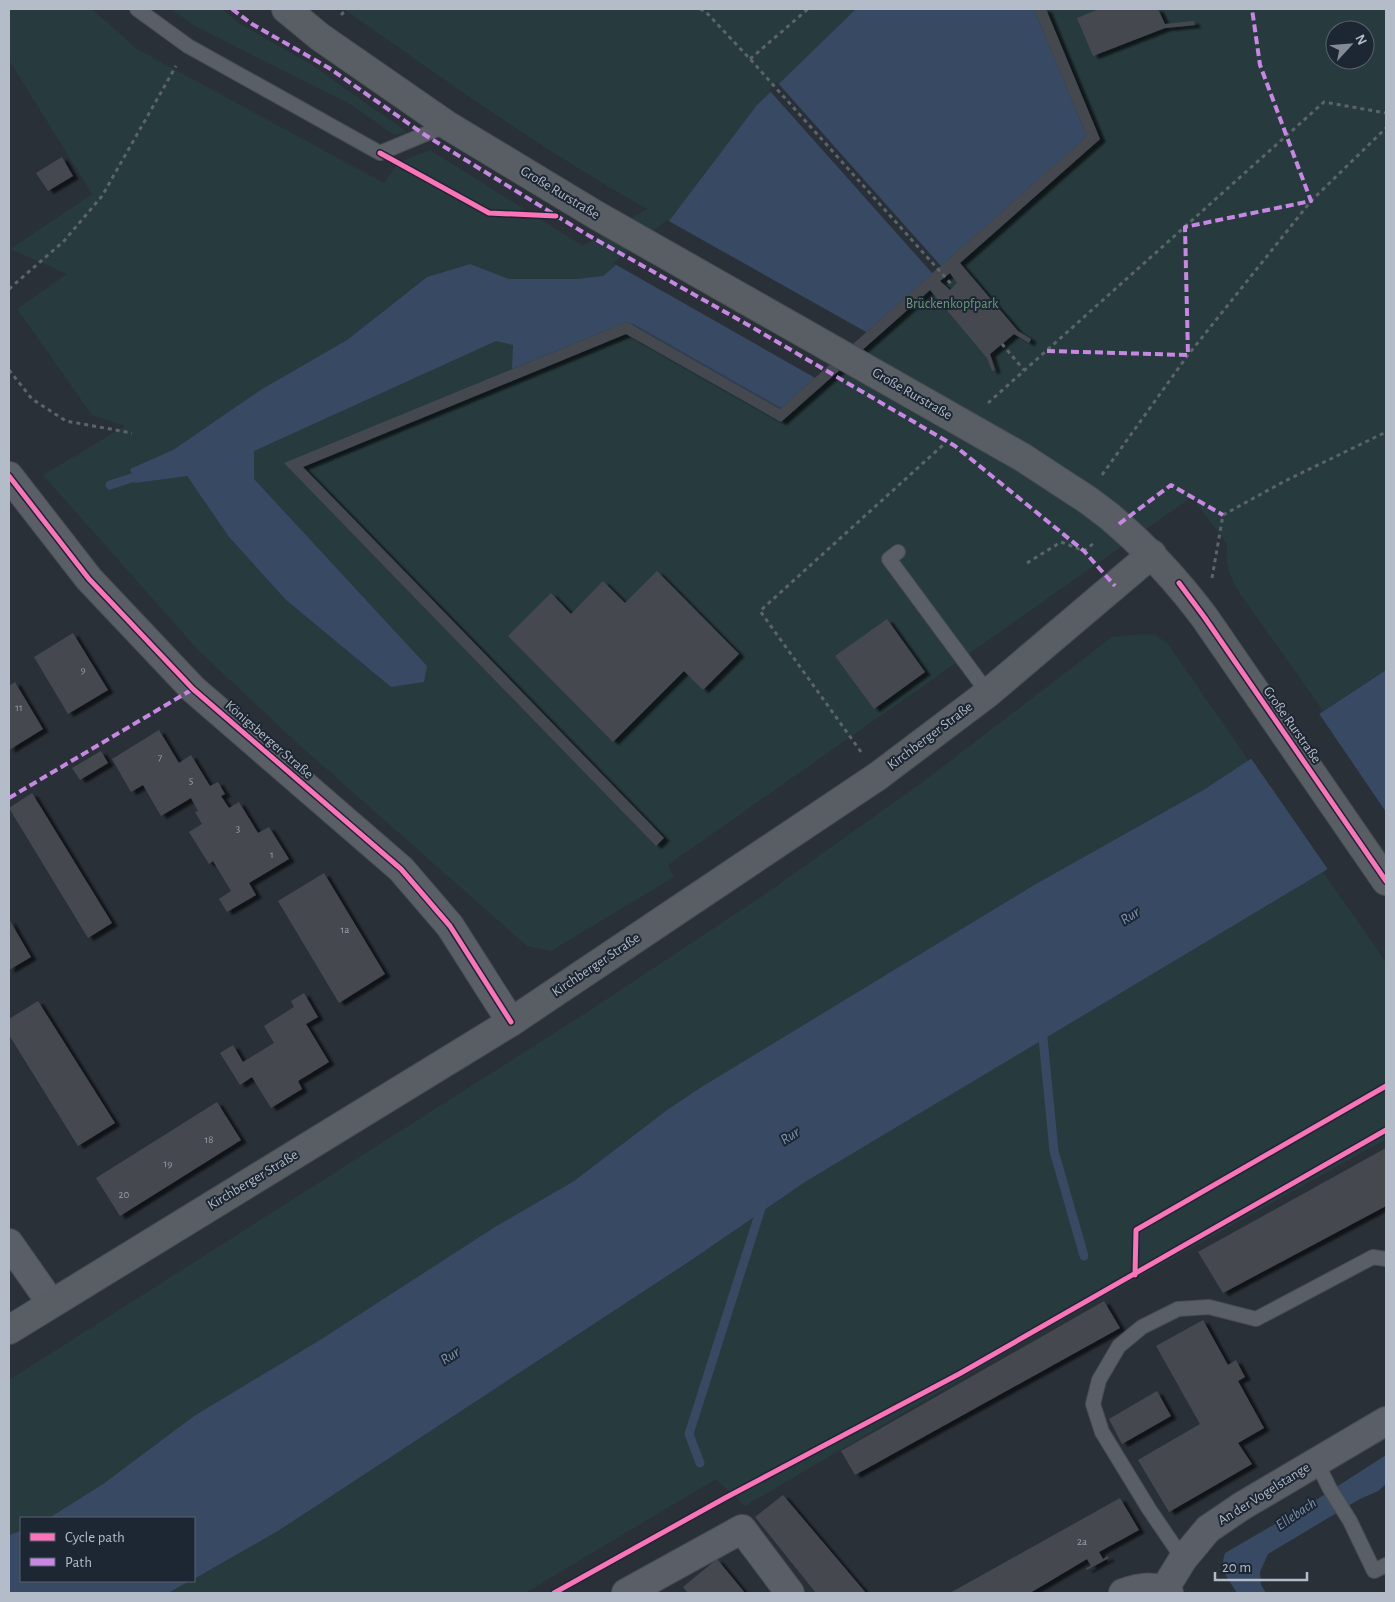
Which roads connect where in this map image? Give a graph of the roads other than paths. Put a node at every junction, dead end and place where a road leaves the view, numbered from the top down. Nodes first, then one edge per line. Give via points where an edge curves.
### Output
1 (137, 9) edge
2 (286, 9) edge
3 (448, 126) junction
4 (9, 476) edge
5 (898, 552) dead end
6 (1152, 554) junction
7 (988, 693) junction
8 (1386, 881) edge
9 (511, 1022) junction
10 (9, 1243) edge
11 (1386, 1259) edge
12 (51, 1303) junction
13 (9, 1330) edge
14 (1386, 1421) edge
15 (1316, 1461) junction
16 (1182, 1558) junction
17 (1386, 1565) edge
18 (1167, 1592) edge
19 (626, 1593) edge
20 (790, 1593) edge
21 (1123, 1593) edge

1 - 3 lane via 188,46 380,154
2 - 3 main road, Große Rurstraße via 320,37
3 - 6 main road, Große Rurstraße, bridge via 596,215 1022,457 1082,496
4 - 9 street, Königsberger Straße via 89,579 193,689 401,869 450,926
5 - 7 lane via 889,559
6 - 7 main road, Kirchberger Straße
6 - 8 main road, Große Rurstraße via 1205,618
7 - 9 main road, Kirchberger Straße via 878,776
9 - 12 main road, Kirchberger Straße
10 - 12 street
11 - 16 lane via 1373,1257 1256,1319 1209,1307 1178,1309 1142,1327 1119,1346 1099,1380 1093,1404 1102,1432
12 - 13 main road, Kirchberger Straße
14 - 15 street, An der Vogelstange
15 - 16 street, An der Vogelstange via 1208,1530
15 - 17 lane via 1374,1571
16 - 18 street, An der Vogelstange
18 - 21 street, An der Vogelstange via 1139,1587
19 - 20 street via 742,1529

